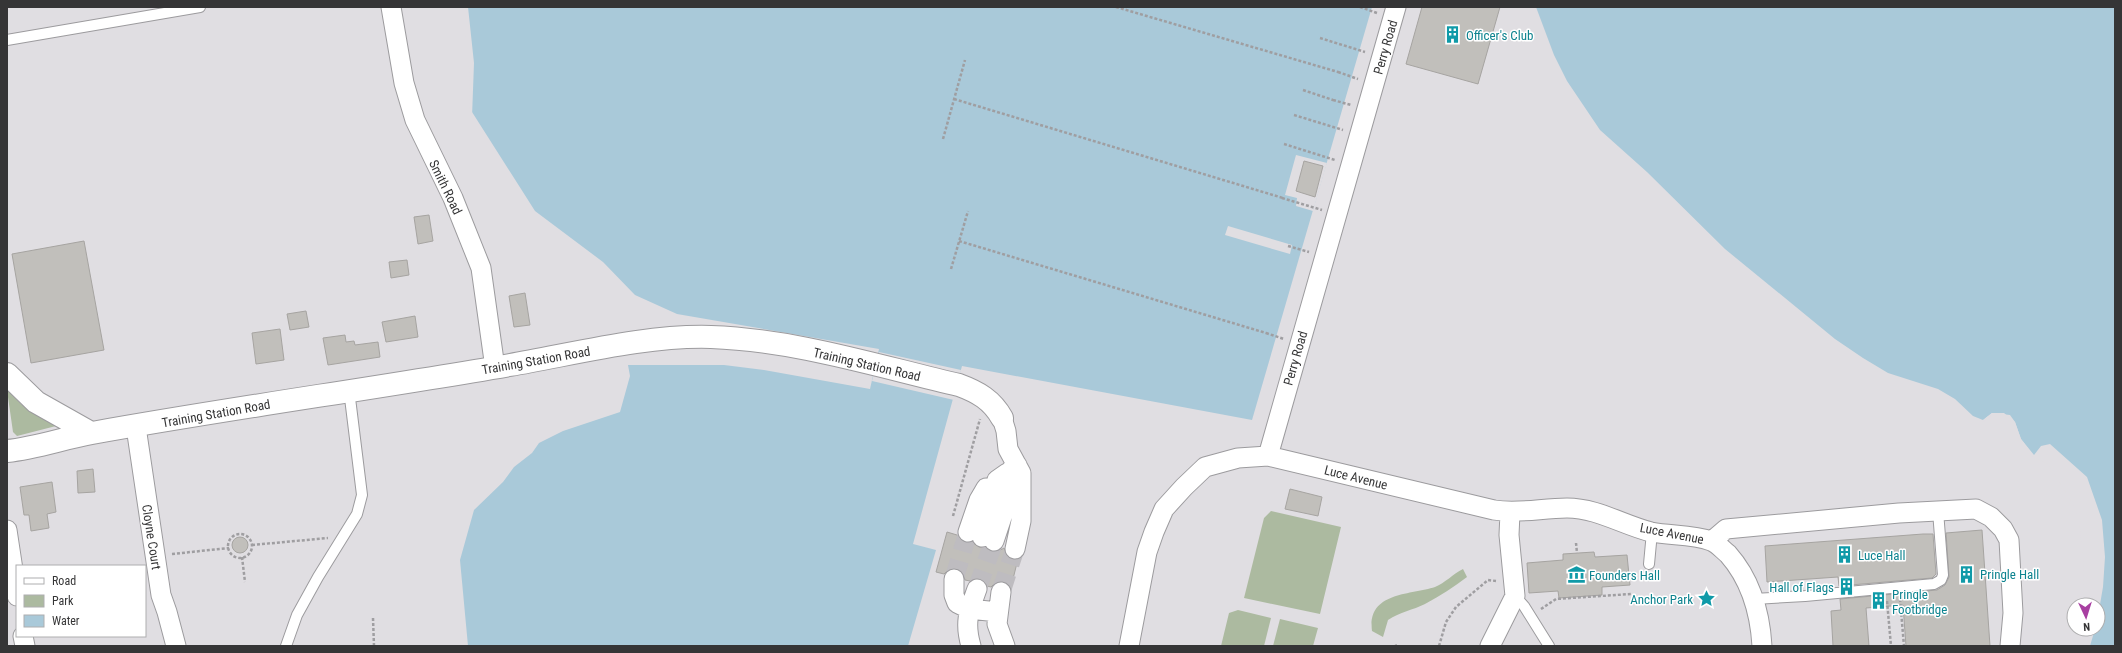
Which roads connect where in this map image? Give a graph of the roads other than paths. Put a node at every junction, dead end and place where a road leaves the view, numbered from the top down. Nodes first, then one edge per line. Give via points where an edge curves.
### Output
1 (200, 7) edge
2 (391, 7) edge
3 (1396, 7) edge
4 (7, 40) edge
5 (495, 368) junction
6 (7, 374) edge
7 (348, 390) junction
8 (1002, 418) joint
9 (136, 427) junction
10 (91, 433) junction
11 (7, 451) edge
12 (1268, 456) junction
13 (1008, 472) junction
14 (1938, 511) junction
15 (1510, 512) junction
16 (7, 530) edge
17 (1652, 532) junction
18 (986, 535) junction
19 (1712, 541) junction
20 (1649, 564) dead end
21 (16, 589) edge
22 (1508, 591) junction
23 (1001, 592) tunnel mouth
24 (1754, 599) junction
25 (969, 608) junction
26 (998, 612) junction
27 (176, 646) edge
28 (286, 646) edge
29 (971, 646) edge
30 (1005, 646) edge
31 (1129, 646) edge
32 (1490, 646) edge
33 (1549, 646) edge
34 (1762, 646) edge
35 (2010, 646) edge

1 - 4 lane
2 - 5 street, Smith Road via 404,83 415,120 453,198 481,268
3 - 12 street, Perry Road
5 - 7 street, Training Station Road
5 - 8 street, Training Station Road via 681,337 772,342 823,352 973,390 989,400
6 - 10 street via 36,402
7 - 9 street, Training Station Road
7 - 28 lane via 362,495 357,514 298,615
8 - 13 street, Training Station Road via 1008,449
9 - 10 street, Training Station Road
9 - 27 street, Cloyne Court via 161,595
10 - 11 street, Training Station Road via 23,450
12 - 15 street, Luce Avenue
12 - 31 street via 1238,458 1205,467 1164,509 1148,552
13 - 18 street
13 - 18 street via 990,483 979,500
13 - 18 street, Training Station Road via 1021,473 1021,522 1017,542
14 - 19 street, Luce Avenue via 1726,529
14 - 24 lane via 1943,569 1942,578 1934,584
14 - 35 street, Luce Avenue via 1976,509 1992,518 2009,540 2013,613
15 - 17 street, Luce Avenue via 1579,509 1602,514
15 - 22 street
16 - 21 street
17 - 19 street, Luce Avenue
17 - 20 lane
19 - 24 street via 1738,565
22 - 32 street
22 - 33 lane via 1524,606
23 - 26 street
24 - 34 street
25 - 25 street via 966,584 954,595 957,603
25 - 26 street
25 - 29 street via 967,630
26 - 30 street via 997,624

